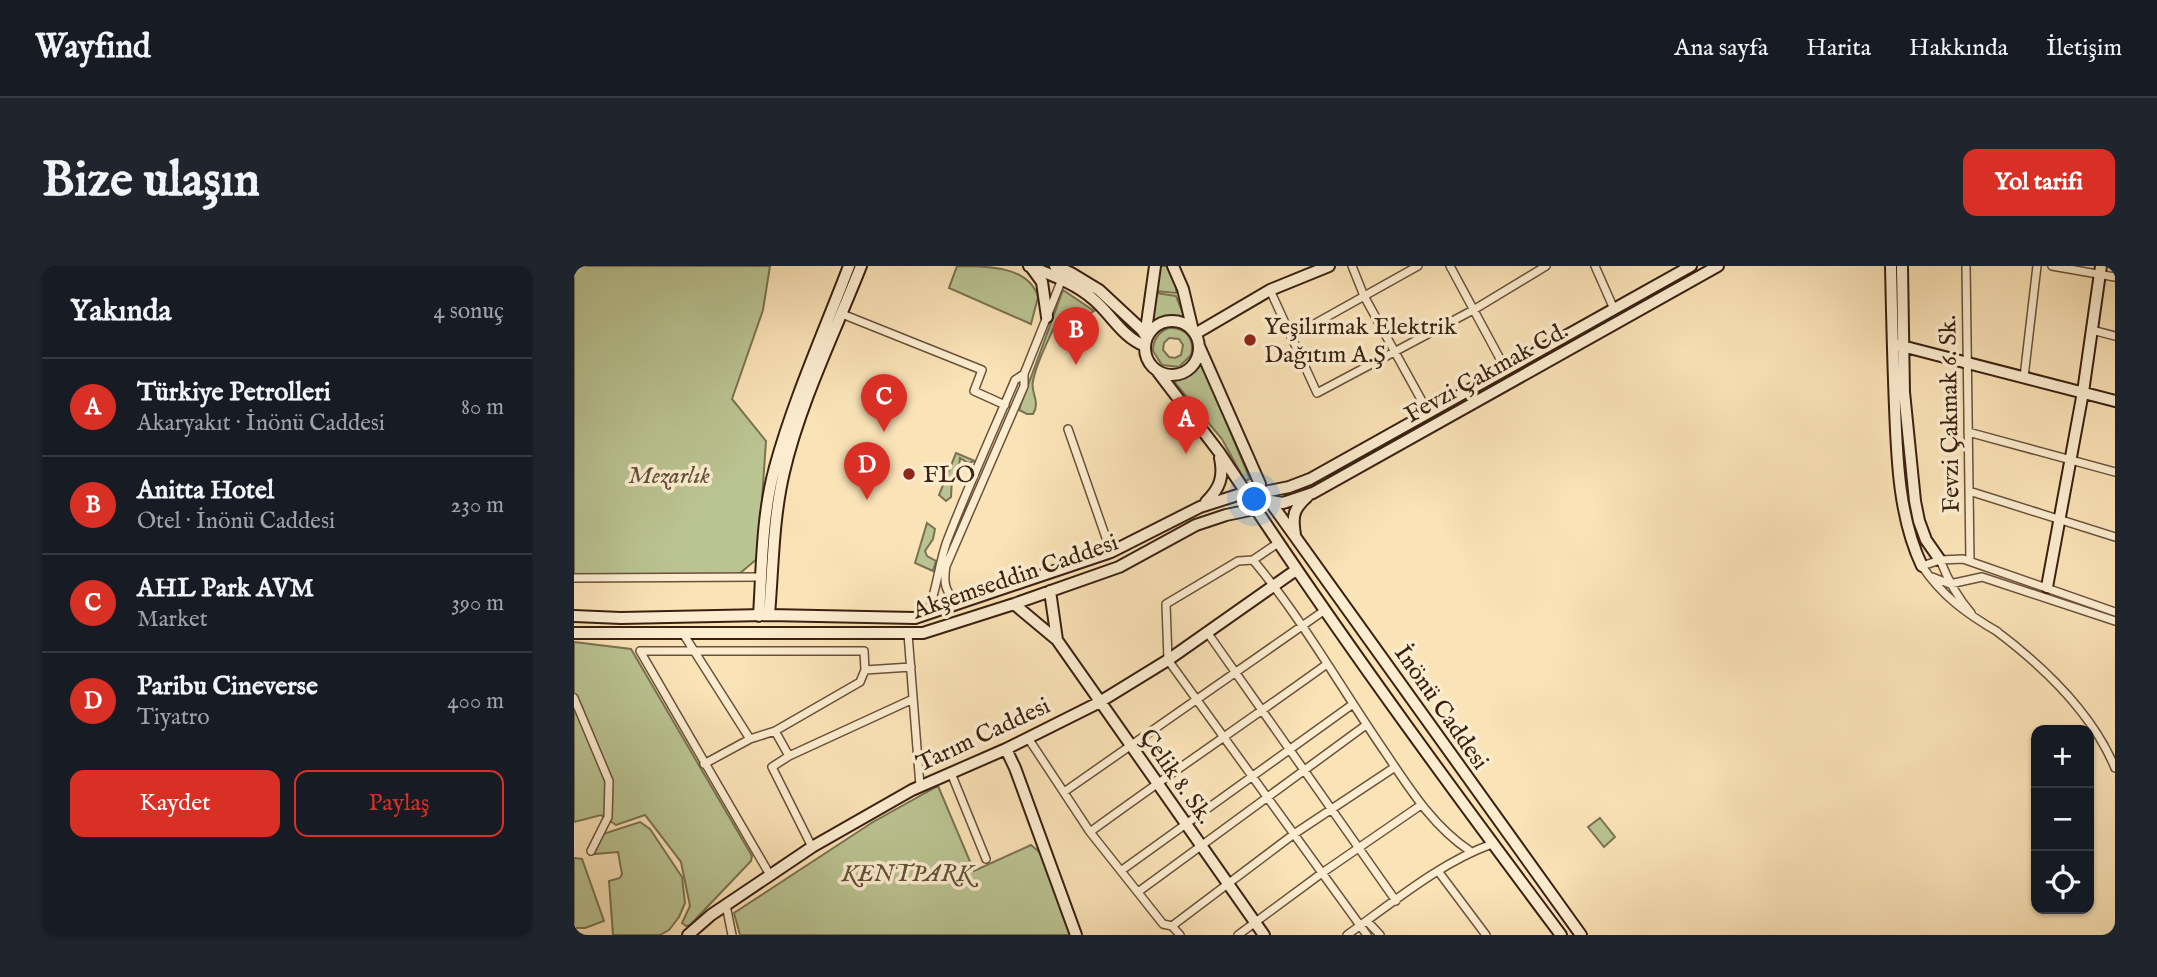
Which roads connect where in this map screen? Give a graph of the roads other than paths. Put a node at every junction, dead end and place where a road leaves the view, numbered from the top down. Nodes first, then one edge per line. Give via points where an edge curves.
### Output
1 (849, 266) edge
2 (861, 266) edge
3 (1030, 266) edge
4 (1055, 266) edge
5 (1155, 266) edge
6 (1173, 266) edge
7 (1328, 266) edge
8 (1352, 266) edge
9 (1418, 266) edge
10 (1450, 266) edge
11 (1546, 266) edge
12 (1595, 266) edge
13 (1691, 266) edge
14 (1718, 266) edge
15 (1891, 266) edge
16 (1902, 266) edge
17 (1966, 266) edge
18 (2037, 266) edge
19 (2052, 266) edge
20 (2100, 270) edge
21 (2115, 277) edge
22 (1062, 279) junction
23 (1270, 290) junction
24 (1364, 296) junction
25 (1475, 309) junction
26 (1614, 309) junction
27 (837, 312) junction
28 (1047, 317) junction
29 (2092, 330) junction
30 (2115, 336) edge
31 (1196, 337) junction
32 (1290, 337) junction
33 (1147, 339) junction
34 (1898, 345) junction
35 (1395, 351) junction
36 (1967, 364) junction
37 (1505, 368) junction
38 (1156, 370) junction
39 (1024, 374) junction
40 (2024, 377) junction
41 (2083, 392) junction
42 (2115, 401) edge
43 (1005, 405) junction
44 (1428, 412) junction
45 (1068, 429) dead end
46 (1968, 432) junction
47 (1219, 452) junction
48 (2071, 461) junction
49 (2115, 472) edge
50 (1969, 491) junction
51 (1245, 492) junction
52 (1313, 492) junction
53 (1268, 495) junction
54 (1200, 507) junction
55 (1254, 511) junction
56 (2061, 520) junction
57 (1296, 537) junction
58 (2115, 537) edge
59 (1278, 543) junction
60 (1111, 552) junction
61 (1253, 560) junction
62 (1940, 560) junction
63 (1970, 561) junction
64 (1296, 570) junction
65 (1925, 571) junction
66 (761, 577) junction
67 (574, 578) edge
68 (1951, 584) junction
69 (1275, 586) junction
70 (2047, 587) junction
71 (1050, 591) junction
72 (960, 604) junction
73 (1014, 604) junction
74 (1325, 610) junction
75 (2115, 612) edge
76 (764, 615) junction
77 (927, 615) junction
78 (574, 616) edge
79 (2115, 621) edge
80 (1302, 626) junction
81 (1207, 632) junction
82 (1998, 632) junction
83 (574, 633) edge
84 (908, 634) junction
85 (684, 635) junction
86 (1057, 640) junction
87 (695, 651) junction
88 (1168, 660) junction
89 (1326, 664) junction
90 (911, 667) junction
91 (865, 670) junction
92 (1234, 673) junction
93 (574, 698) edge
94 (914, 699) junction
95 (1196, 699) junction
96 (1100, 702) junction
97 (1353, 704) junction
98 (1261, 712) junction
99 (1366, 725) junction
100 (775, 731) junction
101 (1028, 738) junction
102 (1224, 738) junction
103 (750, 739) junction
104 (1130, 744) junction
105 (1006, 749) junction
106 (1288, 750) junction
107 (789, 756) junction
108 (704, 764) junction
109 (1395, 766) junction
110 (2115, 768) edge
111 (1304, 771) junction
112 (951, 773) junction
113 (1252, 776) junction
114 (1157, 783) junction
115 (920, 786) junction
116 (1064, 792) junction
117 (1268, 798) junction
118 (1421, 805) junction
119 (1332, 809) junction
120 (1185, 823) junction
121 (1090, 832) junction
122 (1294, 834) junction
123 (1492, 844) junction
124 (1359, 846) junction
125 (812, 847) junction
126 (1202, 847) junction
127 (591, 851) dead end
128 (1471, 852) junction
129 (986, 859) dead end
130 (1122, 870) junction
131 (1438, 871) junction
132 (1322, 873) junction
133 (770, 875) junction
134 (1227, 884) junction
135 (1138, 892) junction
136 (1396, 901) junction
137 (726, 905) junction
138 (1255, 923) junction
139 (1363, 923) junction
140 (1172, 926) junction
141 (688, 935) edge
142 (732, 935) edge
143 (1076, 935) edge
144 (1180, 935) edge
145 (1238, 935) edge
146 (1264, 935) edge
147 (1347, 935) edge
148 (1367, 935) edge
149 (1380, 935) edge
150 (1486, 935) edge
151 (1561, 935) edge
152 (1581, 935) edge

1 - 27 main road
2 - 27 main road
3 - 22 main road
3 - 28 main road via 1042,282
4 - 33 main road via 1099,290
5 - 33 main road
6 - 31 main road, İnönü Caddesi
7 - 23 main road
8 - 24 street
9 - 24 street
10 - 25 street
11 - 25 street
12 - 26 street
13 - 26 main road, Fevzi Çakmak Cd.
14 - 52 main road, Fevzi Çakmak Cd.
15 - 34 main road
16 - 34 main road
17 - 36 street, Fevzi Çakmak 6. Sk.
18 - 40 street
19 - 20 street
20 - 21 street
20 - 29 main road
22 - 28 street
22 - 33 main road via 1092,298 1131,340
23 - 31 main road
23 - 32 street
24 - 32 street
24 - 35 street
25 - 35 street
25 - 37 street
26 - 37 main road, Fevzi Çakmak Cd.
27 - 43 street via 982,370 974,391
27 - 66 main road via 794,407 774,469
27 - 76 main road via 784,471
28 - 39 street
29 - 30 street
29 - 41 main road
31 - 33 main road via 1179,322 1170,321 1155,327
31 - 38 main road via 1195,362 1173,375
31 - 53 main road, İnönü Caddesi
32 - 35 street via 1317,393
33 - 38 main road via 1150,363
34 - 36 main road
34 - 62 main road via 1919,521
34 - 65 main road via 1896,448 1912,546
35 - 44 street
36 - 40 main road
36 - 46 street, Fevzi Çakmak 6. Sk.
37 - 44 main road, Fevzi Çakmak Cd.
38 - 47 main road
39 - 43 street via 1015,380
39 - 72 street via 1024,386 946,566 947,594
40 - 41 main road
41 - 42 main road
41 - 48 main road
43 - 77 street via 947,543
44 - 53 main road, Fevzi Çakmak Cd. via 1310,479
45 - 60 street
46 - 48 street
46 - 50 street, Fevzi Çakmak 6. Sk.
47 - 51 main road
47 - 54 main road via 1223,472 1218,490
48 - 49 street
48 - 56 main road
50 - 56 street
50 - 63 street, Fevzi Çakmak 6. Sk.
51 - 53 main road via 1252,485
51 - 54 main road, Akşemseddin Caddesi
51 - 55 main road via 1245,504
52 - 53 main road, Fevzi Çakmak Cd. via 1283,503
52 - 57 main road via 1292,517
53 - 55 main road via 1266,509
53 - 57 main road, İnönü Caddesi
54 - 60 main road, Akşemseddin Caddesi
55 - 59 main road, İnönü Caddesi
55 - 71 main road, Akşemseddin Caddesi via 1196,525 1119,566
56 - 58 street
56 - 70 main road
57 - 152 main road, İnönü Caddesi
59 - 61 street
59 - 64 main road, İnönü Caddesi
60 - 72 main road, Akşemseddin Caddesi
61 - 69 street
61 - 88 street via 1238,561 1166,604
62 - 63 street
62 - 65 street
62 - 68 street
63 - 70 street
64 - 69 main road, Tarım Caddesi
64 - 74 main road, İnönü Caddesi
65 - 68 street
65 - 82 street via 1965,613
66 - 67 street
66 - 76 main road
68 - 79 street via 1982,577
68 - 82 street via 1970,612
69 - 80 street
69 - 81 main road, Tarım Caddesi
70 - 75 street
71 - 73 main road, Akşemseddin Caddesi
71 - 86 main road
72 - 77 main road, Akşemseddin Caddesi
73 - 84 main road, Akşemseddin Caddesi
73 - 86 main road
74 - 80 street
74 - 123 main road, İnönü Caddesi
76 - 77 main road, Akşemseddin Caddesi
76 - 78 main road, Akşemseddin Caddesi
80 - 89 street
80 - 92 street
81 - 88 main road, Tarım Caddesi
81 - 92 street
82 - 110 street via 2071,699
83 - 85 main road, Akşemseddin Caddesi
84 - 85 main road, Akşemseddin Caddesi
84 - 90 street
85 - 87 street
86 - 96 main road, Çelik 8. Sk.
87 - 91 street via 864,651
87 - 103 street
87 - 108 street via 640,651
88 - 95 street
88 - 96 main road, Tarım Caddesi
89 - 97 street
89 - 98 street
90 - 91 street
90 - 94 street
91 - 100 street via 860,682
92 - 95 street
92 - 98 street
93 - 127 street via 608,781 608,817
94 - 107 street
94 - 115 street
95 - 102 street
95 - 104 street
96 - 101 main road, Tarım Caddesi
96 - 104 main road, Çelik 8. Sk.
97 - 99 street
97 - 106 street
98 - 102 street
98 - 106 street
99 - 109 street
99 - 111 street
100 - 103 street
100 - 107 street
101 - 105 main road, Tarım Caddesi
101 - 116 street
102 - 113 street
102 - 114 street
103 - 108 street
104 - 114 main road, Çelik 8. Sk.
104 - 116 street
105 - 112 main road, Tarım Caddesi
105 - 143 main road
106 - 111 street
106 - 113 street
107 - 125 street via 772,767
108 - 133 street
109 - 118 street
109 - 119 street
111 - 117 street
111 - 119 street
112 - 115 main road, Tarım Caddesi
112 - 129 street
113 - 117 street
113 - 120 street
114 - 120 main road, Çelik 8. Sk.
114 - 121 street
115 - 125 main road, Tarım Caddesi
116 - 121 street
117 - 122 street
117 - 126 street
118 - 124 street
118 - 128 street
119 - 122 street
119 - 124 street
120 - 126 main road, Çelik 8. Sk.
120 - 130 street
121 - 130 street
122 - 132 street
122 - 134 street
123 - 128 street
123 - 151 main road, İnönü Caddesi
124 - 132 street
124 - 136 street
125 - 133 main road, Tarım Caddesi
126 - 134 main road, Çelik 8. Sk.
126 - 135 street
128 - 131 street
130 - 135 street
131 - 136 street
131 - 150 street
132 - 138 street
132 - 139 street
133 - 137 main road, Tarım Caddesi
134 - 138 main road, Çelik 8. Sk.
134 - 140 street
135 - 140 street via 1163,924
136 - 139 street
137 - 141 main road, Tarım Caddesi
137 - 142 street
138 - 145 street
138 - 146 main road, Çelik 8. Sk.
139 - 147 street
139 - 148 street
139 - 149 street
140 - 144 street

